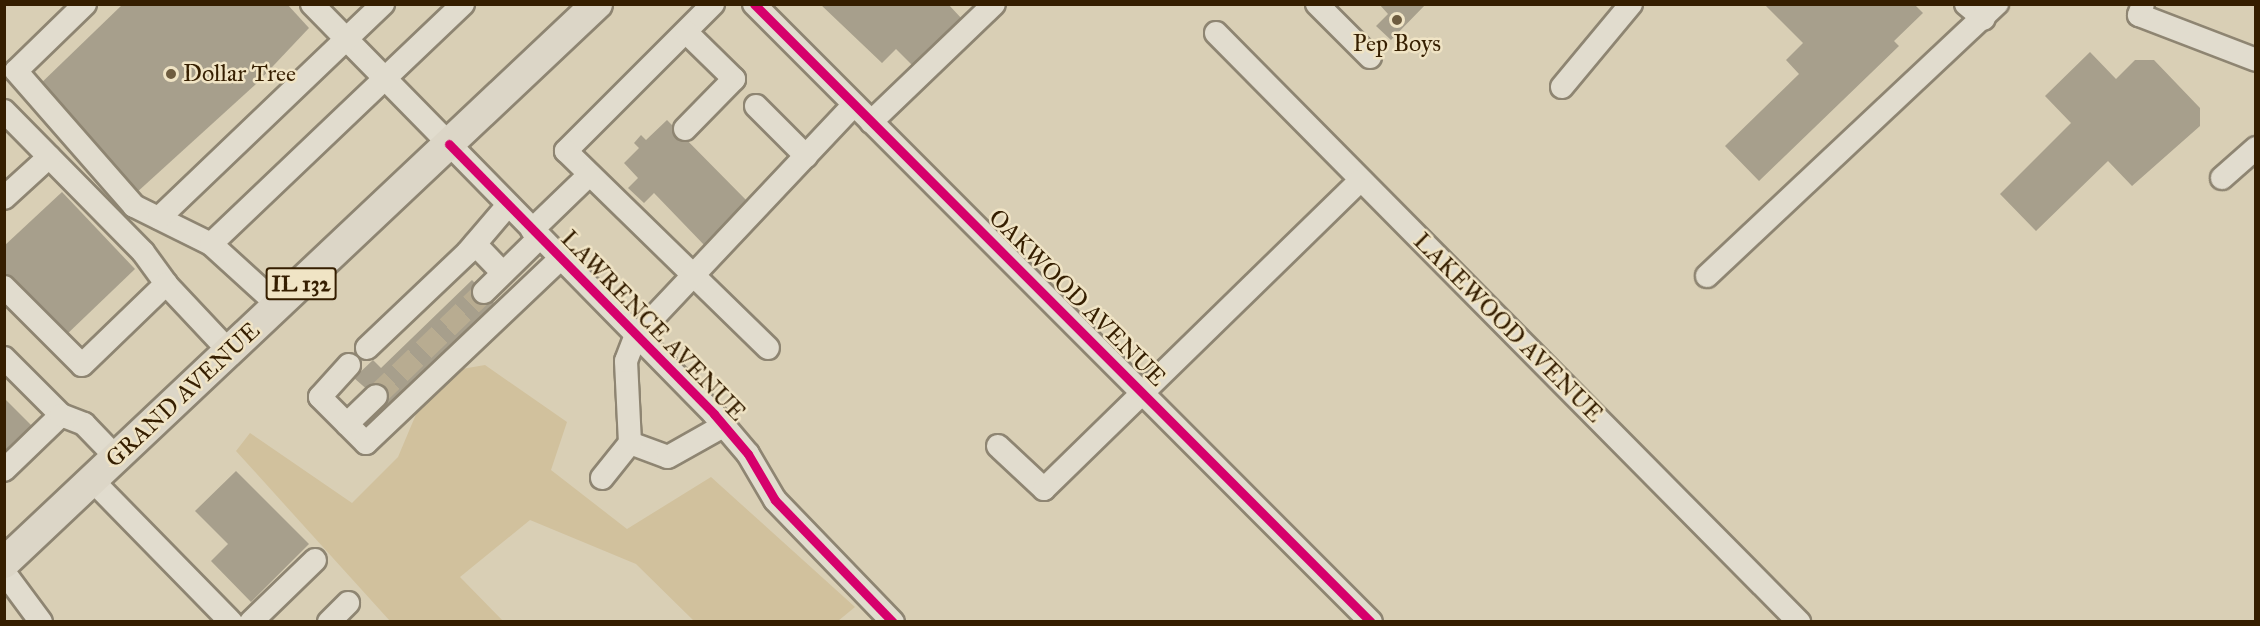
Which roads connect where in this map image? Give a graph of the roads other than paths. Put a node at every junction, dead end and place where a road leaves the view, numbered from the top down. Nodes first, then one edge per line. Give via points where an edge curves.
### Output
1 (85, 4) edge
2 (312, 4) edge
3 (383, 4) edge
4 (463, 4) edge
5 (597, 4) edge
6 (713, 4) edge
7 (754, 4) edge
8 (994, 4) edge
9 (1317, 4) edge
10 (1631, 4) edge
11 (1966, 4) edge
12 (2143, 4) edge
13 (1990, 12) edge
14 (686, 32) junction
15 (1216, 33) dead end
16 (346, 40) junction
17 (1370, 57) dead end
18 (2256, 60) edge
19 (385, 80) junction
20 (1562, 87) dead end
21 (854, 105) junction
22 (756, 106) dead end
23 (5, 114) edge
24 (871, 122) junction
25 (685, 129) dead end
26 (449, 144) junction
27 (2256, 147) edge
28 (806, 156) junction
29 (49, 157) junction
30 (589, 175) junction
31 (2222, 178) dead end
32 (1360, 181) junction
33 (4, 198) edge
34 (508, 205) junction
35 (159, 218) junction
36 (535, 234) junction
37 (211, 244) junction
38 (475, 244) junction
39 (560, 259) junction
40 (503, 273) junction
41 (694, 275) junction
42 (1707, 276) dead end
43 (166, 284) junction
44 (4, 287) edge
45 (484, 292) tunnel mouth
46 (278, 305) junction
47 (635, 337) junction
48 (367, 348) dead end
49 (768, 348) dead end
50 (229, 351) junction
51 (4, 358) edge
52 (349, 365) dead end
53 (1144, 392) junction
54 (376, 396) tunnel mouth
55 (61, 415) junction
56 (347, 424) junction
57 (723, 426) junction
58 (630, 442) junction
59 (998, 446) dead end
60 (116, 457) junction
61 (4, 470) edge
62 (602, 478) dead end
63 (92, 480) junction
64 (315, 560) dead end
65 (4, 563) edge
66 (4, 572) edge
67 (348, 603) dead end
68 (884, 619) edge
69 (41, 621) edge
70 (231, 621) edge
71 (251, 621) edge
72 (329, 621) edge
73 (1371, 621) edge
74 (1799, 621) edge

1 - 35 street via 16,70 134,206
2 - 16 street, LAWRENCE AVENUE
3 - 16 street
4 - 19 street
5 - 26 main road, GRAND AVENUE / IL 132
6 - 14 street
7 - 21 street, OAKWOOD AVENUE
8 - 24 street
9 - 17 street
10 - 20 street
11 - 13 street
12 - 18 street via 2139,15
13 - 42 street
14 - 25 street via 734,79
14 - 30 street via 566,151
15 - 32 street, LAKEWOOD AVENUE
16 - 19 street, LAWRENCE AVENUE
16 - 35 street
19 - 26 street, LAWRENCE AVENUE
19 - 37 street
21 - 24 street, OAKWOOD AVENUE
21 - 28 street
22 - 28 street
23 - 29 street
24 - 53 street, OAKWOOD AVENUE
26 - 34 street, LAWRENCE AVENUE
26 - 46 main road, GRAND AVENUE / IL 132
27 - 31 street
28 - 41 street
29 - 33 street
29 - 43 street via 142,252
30 - 36 street
30 - 41 street
32 - 53 street
32 - 74 street, LAKEWOOD AVENUE
34 - 36 street, LAWRENCE AVENUE
34 - 38 street
35 - 37 street
36 - 39 street, LAWRENCE AVENUE
36 - 40 street
37 - 46 street
38 - 40 street
38 - 48 street
39 - 47 street, LAWRENCE AVENUE
39 - 56 street via 366,443
40 - 45 street
41 - 47 street
41 - 49 street
43 - 44 street via 82,365
43 - 50 street
46 - 50 main road, GRAND AVENUE / IL 132
47 - 57 street, LAWRENCE AVENUE
47 - 58 street via 626,361
50 - 60 main road, GRAND AVENUE / IL 132
51 - 55 street
52 - 56 street via 320,397
53 - 59 street via 1044,489
53 - 73 street, OAKWOOD AVENUE
54 - 56 street
55 - 60 street via 84,424
55 - 61 street
57 - 58 street via 688,450 668,456
57 - 68 street, LAWRENCE AVENUE via 748,454 775,500
58 - 62 street
60 - 63 main road, GRAND AVENUE / IL 132
63 - 65 main road, GRAND AVENUE / IL 132
63 - 70 street
64 - 71 street
66 - 69 street
67 - 72 street

